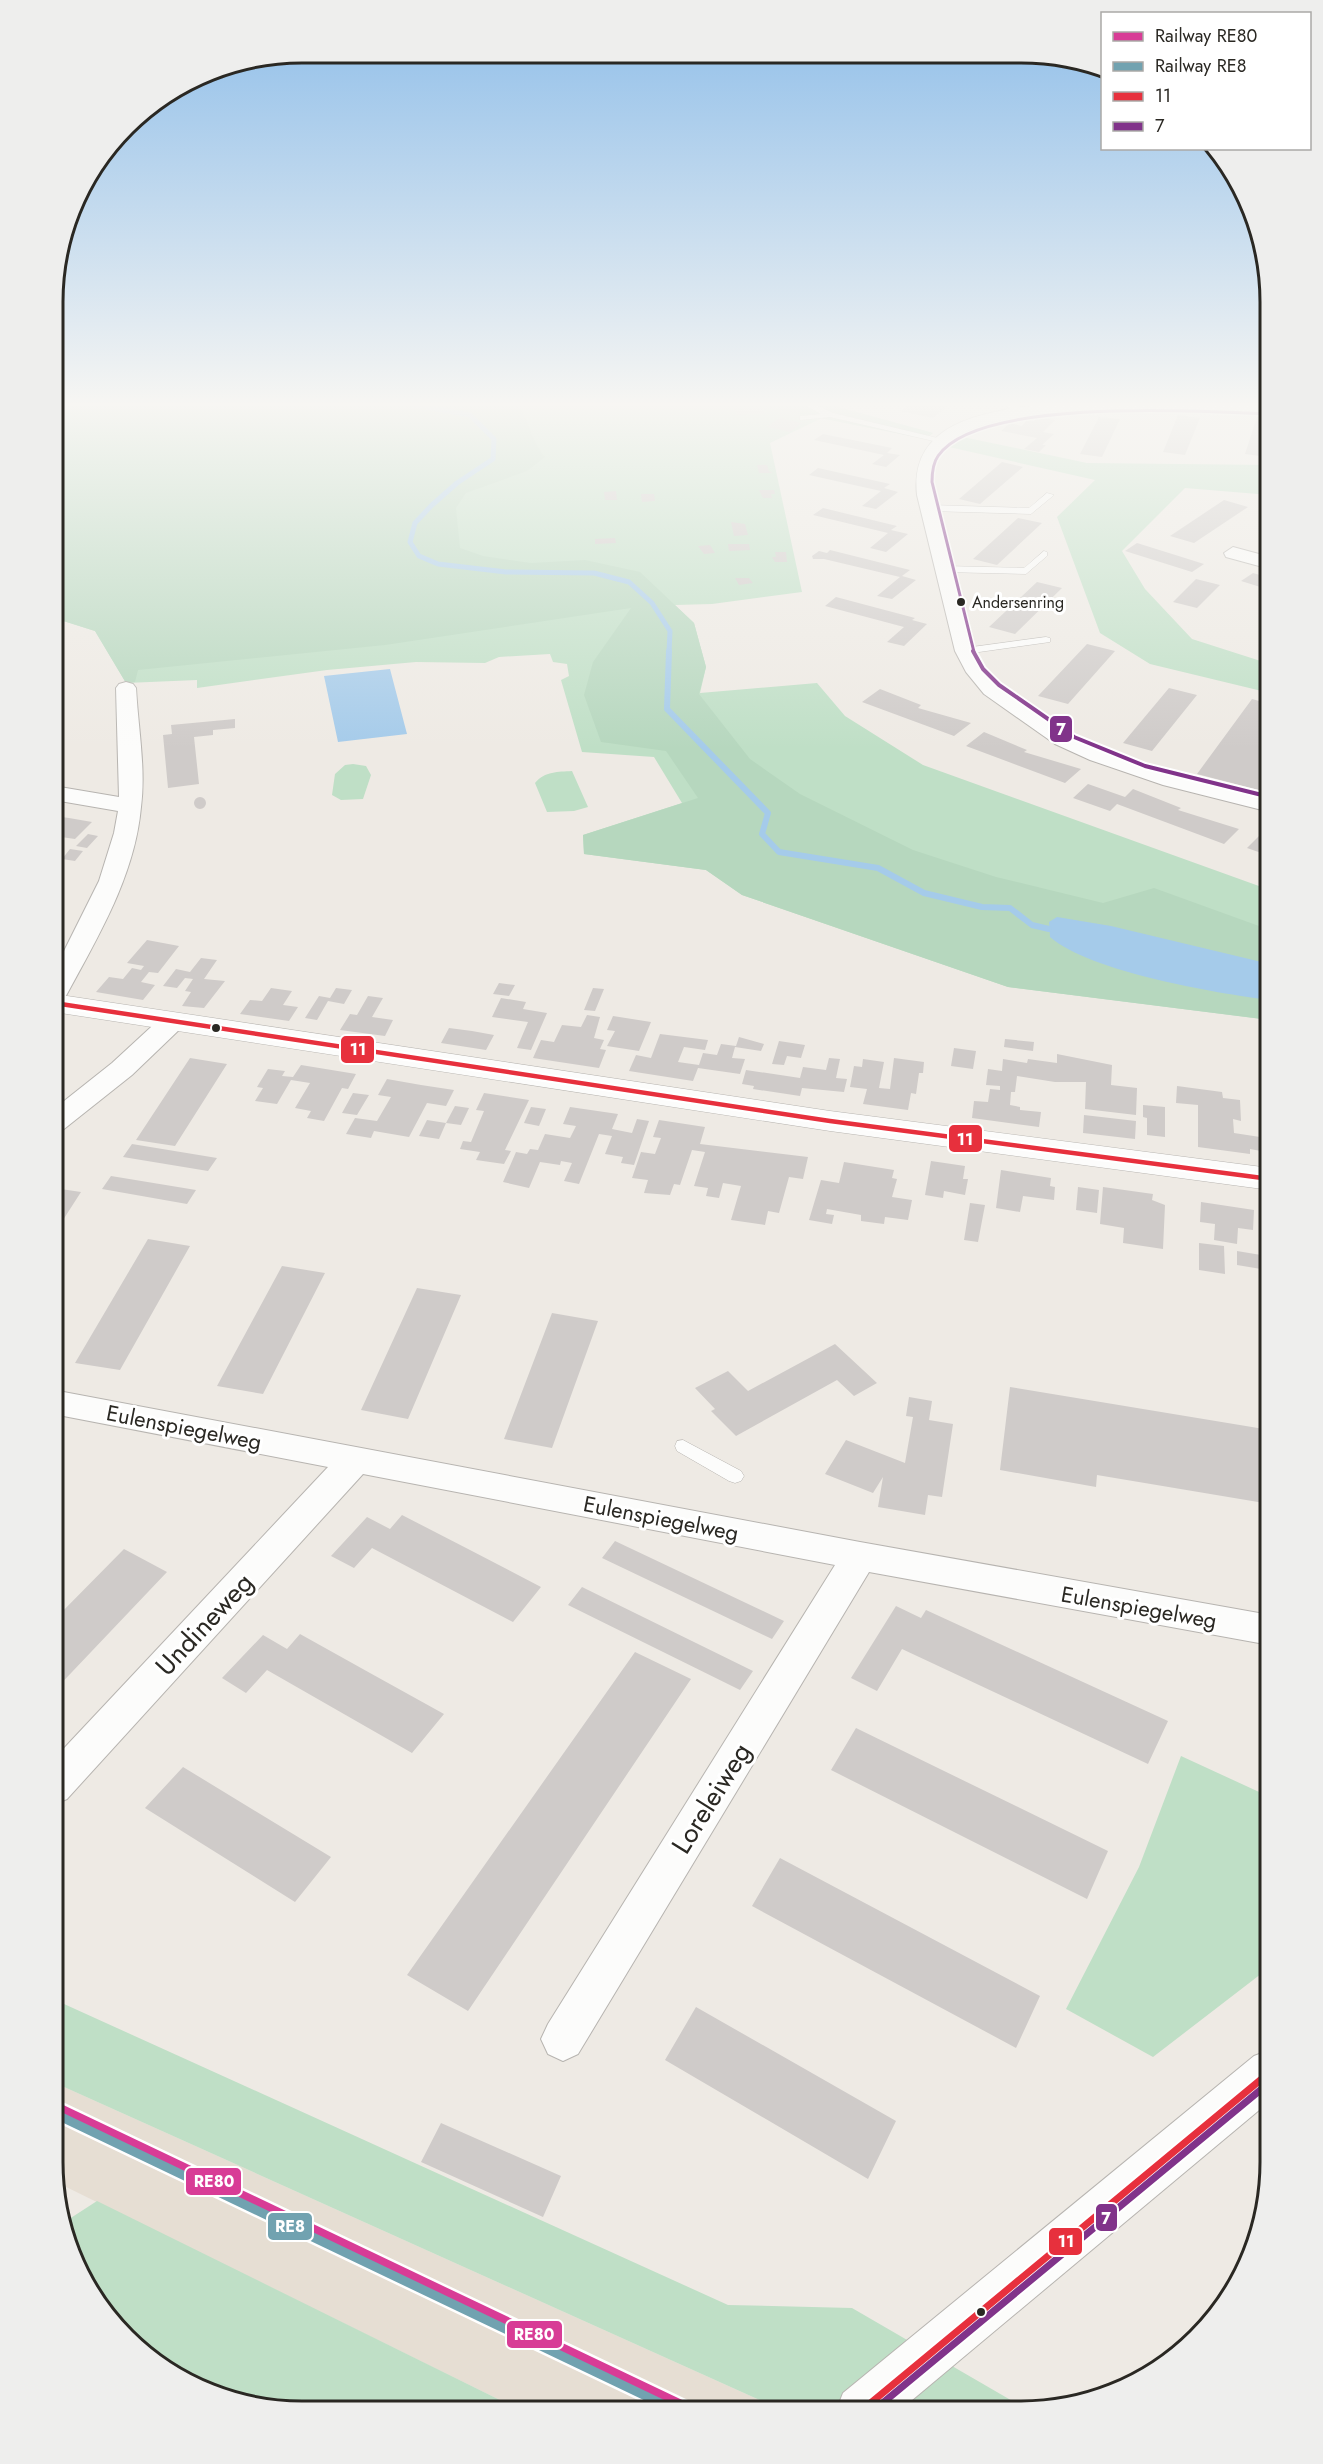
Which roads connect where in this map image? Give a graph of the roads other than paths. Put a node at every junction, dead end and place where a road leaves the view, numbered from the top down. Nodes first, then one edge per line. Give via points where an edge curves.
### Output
1 (933, 519) edge
2 (1233, 553) dead end
3 (1044, 554) dead end
4 (1260, 560) edge
5 (944, 569) junction
6 (1046, 640) dead end
7 (965, 651) junction
8 (126, 688) dead end
9 (63, 795) edge
10 (1260, 804) edge
11 (130, 806) junction
12 (63, 976) edge
13 (63, 1004) edge
14 (172, 1022) junction
15 (63, 1116) edge
16 (1260, 1178) edge
17 (63, 1404) edge
18 (682, 1446) dead end
19 (356, 1460) junction
20 (735, 1476) dead end
21 (860, 1556) junction
22 (1260, 1628) edge
23 (63, 1776) edge
24 (562, 2039) dead end
25 (1260, 2080) edge
26 (892, 2385) edge

1 - 5 street
2 - 4 street
3 - 5 lane via 1026,571
5 - 7 street
6 - 7 lane
7 - 10 street via 973,669 1009,703 1073,744 1131,768
8 - 11 street
9 - 11 street
11 - 12 street via 108,888
13 - 14 main road
14 - 15 street
14 - 16 main road via 830,1121
17 - 19 street, Eulenspiegelweg
18 - 20 lane
19 - 21 street, Eulenspiegelweg
19 - 23 street, Undineweg
21 - 22 street, Eulenspiegelweg
21 - 24 street, Loreleiweg
25 - 26 street

